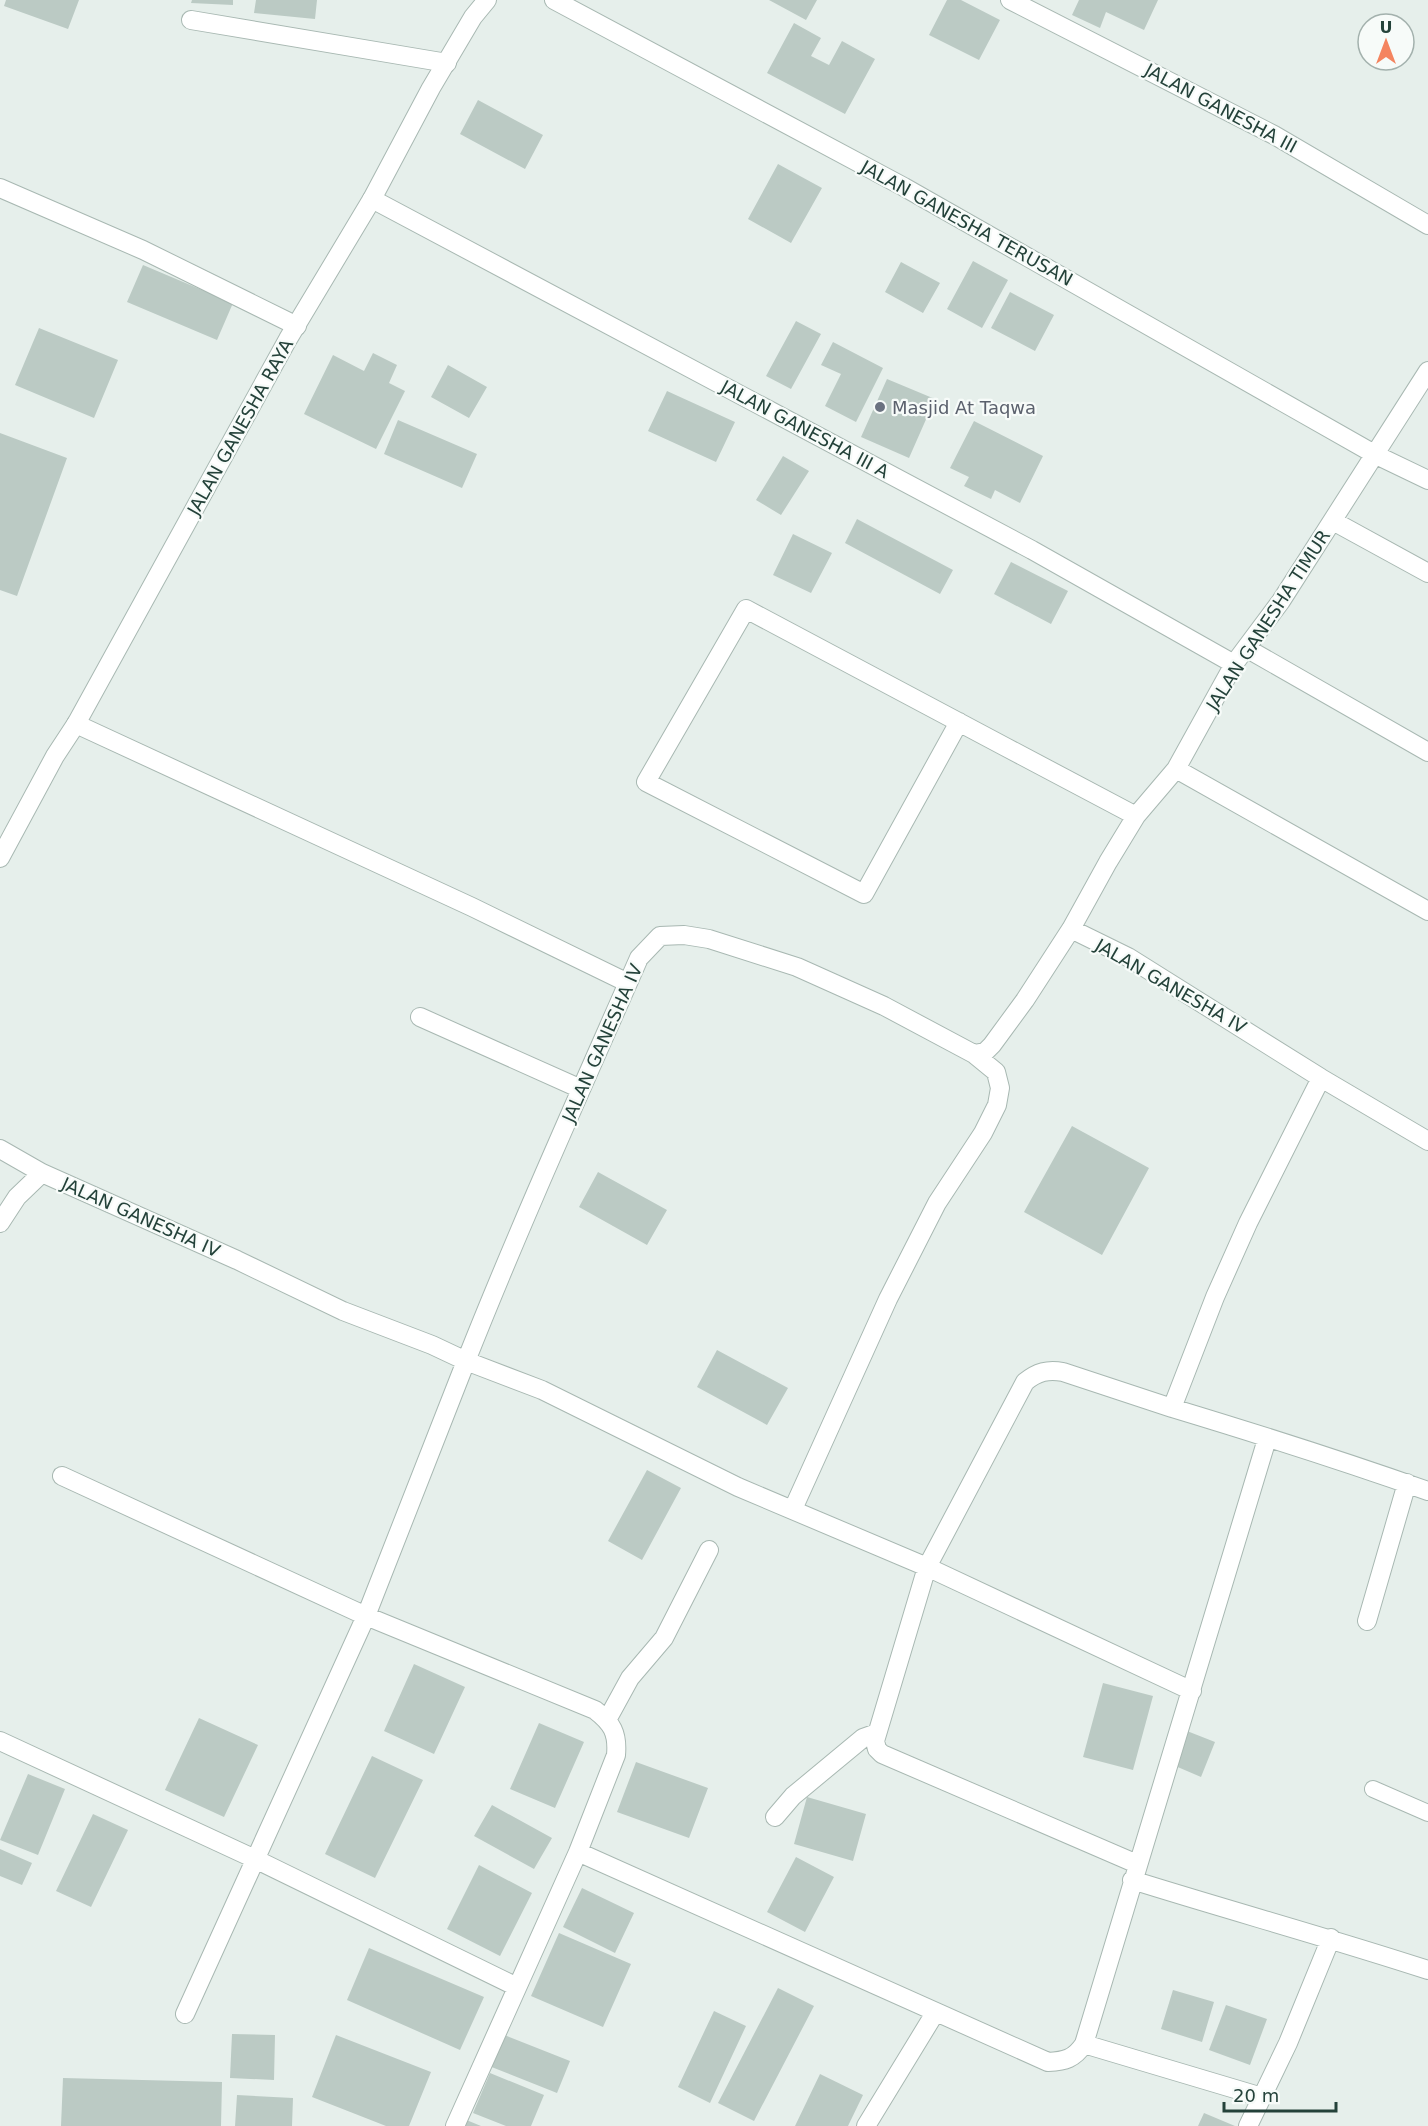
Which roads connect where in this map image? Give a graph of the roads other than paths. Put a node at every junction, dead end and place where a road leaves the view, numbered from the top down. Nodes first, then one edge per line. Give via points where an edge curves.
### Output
1 (487, 0) edge
2 (554, 0) edge
3 (1010, 0) edge
4 (191, 20) dead end
5 (447, 63) junction
6 (0, 188) edge
7 (372, 199) junction
8 (1428, 225) edge
9 (297, 326) junction
10 (1428, 371) edge
11 (1376, 455) junction
12 (1428, 480) edge
13 (1333, 521) junction
14 (1428, 573) edge
15 (1246, 648) junction
16 (1234, 664) junction
17 (959, 722) junction
18 (76, 724) junction
19 (1428, 752) edge
20 (1176, 769) junction
21 (1136, 816) junction
22 (0, 858) edge
23 (1428, 911) edge
24 (1071, 929) junction
25 (628, 983) junction
26 (420, 1017) dead end
27 (974, 1054) junction
28 (1321, 1078) junction
29 (581, 1089) junction
30 (1428, 1141) edge
31 (0, 1149) edge
32 (42, 1173) junction
33 (0, 1222) edge
34 (466, 1361) junction
35 (1172, 1408) junction
36 (1267, 1439) junction
37 (62, 1476) dead end
38 (1407, 1484) junction
39 (1428, 1491) edge
40 (793, 1509) junction
41 (709, 1550) dead end
42 (927, 1567) junction
43 (366, 1616) junction
44 (1367, 1621) dead end
45 (1192, 1691) junction
46 (607, 1720) junction
47 (877, 1733) junction
48 (0, 1741) edge
49 (1373, 1790) dead end
50 (1428, 1813) edge
51 (775, 1817) dead end
52 (578, 1852) junction
53 (255, 1859) junction
54 (1135, 1872) junction
55 (1331, 1938) junction
56 (1428, 1970) edge
57 (517, 1987) junction
58 (935, 2013) junction
59 (185, 2014) dead end
60 (1084, 2043) junction
61 (1262, 2097) junction
62 (454, 2126) edge
63 (866, 2126) edge
64 (1248, 2126) edge

1 - 5 street, JALAN GANESHA RAYA
2 - 11 street, JALAN GANESHA TERUSAN via 904,187
3 - 8 street, JALAN GANESHA III via 1274,135
4 - 5 street
5 - 7 street, JALAN GANESHA RAYA
6 - 9 street via 143,250
7 - 9 street, JALAN GANESHA RAYA
7 - 16 street, JALAN GANESHA III A via 1032,550
9 - 18 street, JALAN GANESHA RAYA
10 - 11 street, JALAN GANESHA TIMUR
11 - 12 street, JALAN GANESHA TERUSAN
11 - 13 street, JALAN GANESHA TIMUR
13 - 14 street
13 - 15 street, JALAN GANESHA TIMUR
15 - 16 street, JALAN GANESHA TIMUR
15 - 19 street
16 - 20 street, JALAN GANESHA TIMUR
17 - 17 street via 864,894 646,782 746,609
17 - 21 street
18 - 22 street, JALAN GANESHA RAYA
18 - 25 street
20 - 21 street, JALAN GANESHA TIMUR
20 - 23 street
21 - 24 street, JALAN GANESHA TIMUR
24 - 27 street via 992,1045 985,1052
24 - 28 street, JALAN GANESHA IV via 1128,957
25 - 27 street, JALAN GANESHA IV via 639,958 660,936 709,939 797,967 884,1006
25 - 29 street, JALAN GANESHA IV
26 - 29 street
27 - 40 street, JALAN GANESHA IV via 996,1072 1000,1088 996,1105 983,1133 937,1203 888,1299
28 - 30 street, JALAN GANESHA IV
28 - 35 street via 1248,1223
29 - 34 street, JALAN GANESHA IV
31 - 32 street, JALAN GANESHA IV
32 - 33 street via 16,1197
32 - 34 street, JALAN GANESHA IV via 343,1311
34 - 40 street via 542,1390
34 - 43 street
35 - 36 street
35 - 42 street via 1063,1372 1034,1374 1025,1382
36 - 38 street via 1330,1456
36 - 45 street
37 - 43 street
38 - 39 street
38 - 44 street
40 - 42 street
41 - 46 street via 664,1638 630,1678
42 - 45 street
42 - 47 street
43 - 46 street via 595,1710
43 - 53 street
45 - 54 street
46 - 52 street via 614,1731 616,1755
47 - 51 street via 863,1738 793,1796
47 - 54 street via 877,1749 882,1754
48 - 53 street
49 - 50 lane
52 - 57 street
52 - 58 street
53 - 57 street
53 - 59 street
54 - 55 street via 1270,1923
54 - 60 street
55 - 56 street
55 - 61 street
57 - 62 street
58 - 60 street via 1048,2062 1065,2061 1076,2055
58 - 63 street
60 - 61 street
61 - 64 street

